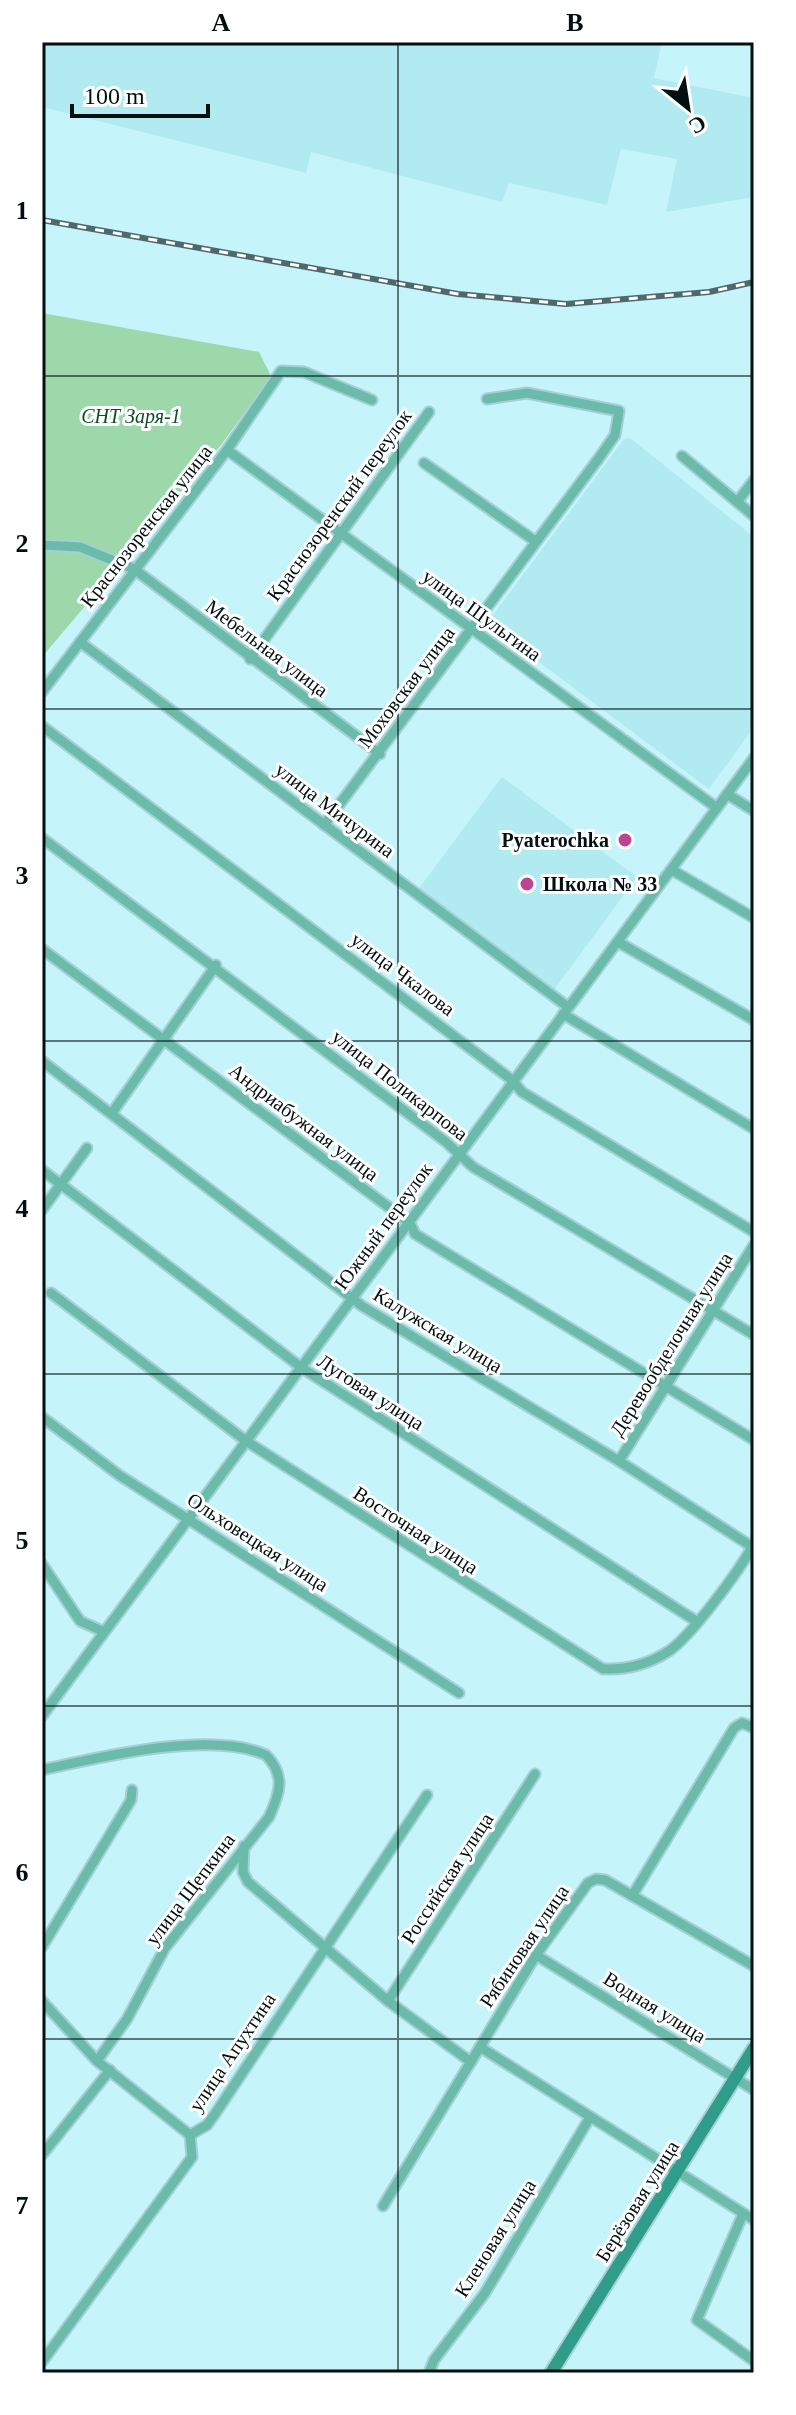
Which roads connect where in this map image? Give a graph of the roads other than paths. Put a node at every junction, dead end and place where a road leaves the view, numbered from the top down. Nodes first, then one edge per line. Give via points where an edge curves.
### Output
1 (487, 399) dead end
2 (372, 400) dead end
3 (429, 412) dead end
4 (227, 450) junction
5 (682, 456) dead end
6 (424, 463) dead end
7 (754, 480) edge
8 (737, 502) junction
9 (754, 516) edge
10 (339, 534) junction
11 (535, 541) junction
12 (42, 545) edge
13 (134, 569) junction
14 (471, 630) junction
15 (80, 642) junction
16 (250, 659) junction
17 (42, 692) edge
18 (42, 726) edge
19 (380, 754) junction
20 (754, 758) edge
21 (727, 794) junction
22 (717, 808) junction
23 (754, 811) edge
24 (324, 825) junction
25 (42, 838) edge
26 (672, 870) junction
27 (754, 918) edge
28 (618, 942) junction
29 (42, 949) edge
30 (216, 965) junction
31 (566, 1010) junction
32 (754, 1020) edge
33 (165, 1041) junction
34 (42, 1061) edge
35 (512, 1080) junction
36 (112, 1113) junction
37 (754, 1129) edge
38 (87, 1148) dead end
39 (459, 1154) junction
40 (42, 1170) edge
41 (61, 1185) junction
42 (42, 1210) edge
43 (410, 1223) junction
44 (754, 1232) edge
45 (754, 1245) edge
46 (51, 1293) dead end
47 (353, 1298) junction
48 (714, 1311) junction
49 (754, 1335) edge
50 (302, 1368) junction
51 (666, 1386) junction
52 (42, 1417) edge
53 (754, 1440) edge
54 (246, 1441) junction
55 (619, 1461) junction
56 (188, 1518) junction
57 (753, 1548) edge
58 (42, 1564) edge
59 (696, 1621) junction
60 (102, 1631) junction
61 (459, 1693) dead end
62 (42, 1716) edge
63 (754, 1728) edge
64 (42, 1770) edge
65 (535, 1774) dead end
66 (132, 1790) dead end
67 (427, 1795) dead end
68 (244, 1846) junction
69 (632, 1896) junction
70 (42, 1947) edge
71 (324, 1947) junction
72 (536, 1955) junction
73 (754, 1966) edge
74 (42, 2001) edge
75 (388, 2001) junction
76 (480, 2047) junction
77 (754, 2048) edge
78 (97, 2061) junction
79 (471, 2062) junction
80 (110, 2070) junction
81 (736, 2078) junction
82 (754, 2090) edge
83 (589, 2119) junction
84 (190, 2135) junction
85 (42, 2155) edge
86 (678, 2174) junction
87 (383, 2206) dead end
88 (743, 2214) junction
89 (754, 2220) edge
90 (754, 2361) edge
91 (42, 2362) edge
92 (429, 2373) edge
93 (551, 2373) edge

1 - 11 street, Моховская улица via 527,393 619,411 615,435
2 - 4 street, Краснозоренская улица via 289,369 274,378
3 - 10 street, Краснозоренский переулок
4 - 10 street, улица Шульгина
4 - 13 street, Краснозоренская улица
5 - 8 street
6 - 11 street
7 - 8 street
8 - 9 street
10 - 14 street, улица Шульгина
10 - 16 street, Краснозоренский переулок
11 - 14 street, Моховская улица
12 - 13 street, Мебельная улица via 80,547
13 - 15 street, Краснозоренская улица
13 - 16 street, Мебельная улица
14 - 19 street, Моховская улица
14 - 22 street, улица Шульгина
15 - 17 street, Краснозоренская улица
15 - 24 street, улица Мичурина
16 - 19 street, Мебельная улица
18 - 35 street, улица Чкалова
19 - 24 street, Моховская улица
20 - 21 street, Южный переулок
21 - 22 street, Южный переулок
21 - 23 street
22 - 26 street, Южный переулок
24 - 31 street, улица Мичурина
25 - 30 street, улица Поликарпова
26 - 27 street
26 - 28 street, Южный переулок
28 - 31 street, Южный переулок
28 - 32 street
29 - 33 street, Андриабужная улица
30 - 33 street
30 - 39 street, улица Поликарпова
31 - 35 street, Южный переулок
31 - 37 street, улица Мичурина
33 - 36 street
33 - 43 street, Андриабужная улица
34 - 36 street, Калужская улица
35 - 39 street, Южный переулок
35 - 44 street, улица Чкалова via 522,1092
36 - 47 street, Калужская улица
38 - 41 street
39 - 43 street, Южный переулок
39 - 48 street, улица Поликарпова
40 - 41 street, Луговая улица
41 - 42 street
41 - 50 street, Луговая улица
43 - 47 street, Южный переулок
43 - 51 street, Андриабужная улица via 415,1234
45 - 48 street, Деревообделочная улица
46 - 54 street, Восточная улица
47 - 50 street, Южный переулок
47 - 55 street, Калужская улица
48 - 49 street, улица Поликарпова
48 - 51 street, Деревообделочная улица
50 - 54 street, Южный переулок
50 - 59 street, Луговая улица
51 - 53 street, Андриабужная улица
51 - 55 street, Деревообделочная улица
52 - 56 street, Ольховецкая улица
54 - 56 street, Южный переулок
54 - 59 street, Восточная улица via 603,1669 623,1670 671,1650
55 - 57 street, Калужская улица
56 - 60 street, Южный переулок
56 - 61 street, Ольховецкая улица
57 - 59 street, Восточная улица
58 - 60 street via 80,1621
60 - 62 street, Южный переулок
63 - 69 street via 742,1723 734,1728
64 - 68 street, улица Щепкина via 152,1747 239,1747 266,1755 280,1778 279,1796
65 - 75 street, Российская улица
66 - 70 street via 131,1800
67 - 71 street, улица Апухтина
68 - 71 street via 248,1882
68 - 78 street, улица Щепкина via 165,1948 127,2019
69 - 72 street, Рябиновая улица via 596,1879 588,1883
69 - 73 street
71 - 75 street
71 - 84 street, улица Апухтина via 215,2114
72 - 76 street, Рябиновая улица
72 - 81 street, Водная улица
74 - 78 street
75 - 79 street
76 - 79 street, Рябиновая улица
76 - 83 street
77 - 81 main road, Берёзовая улица
78 - 80 street
79 - 87 street, Рябиновая улица
80 - 84 street
80 - 85 street
81 - 82 street, Водная улица
81 - 86 main road, Берёзовая улица
83 - 86 street
83 - 92 street, Кленовая улица via 485,2293
84 - 91 street, улица Апухтина via 192,2157
86 - 88 street
86 - 93 main road, Берёзовая улица
88 - 89 street
88 - 90 street via 697,2320

